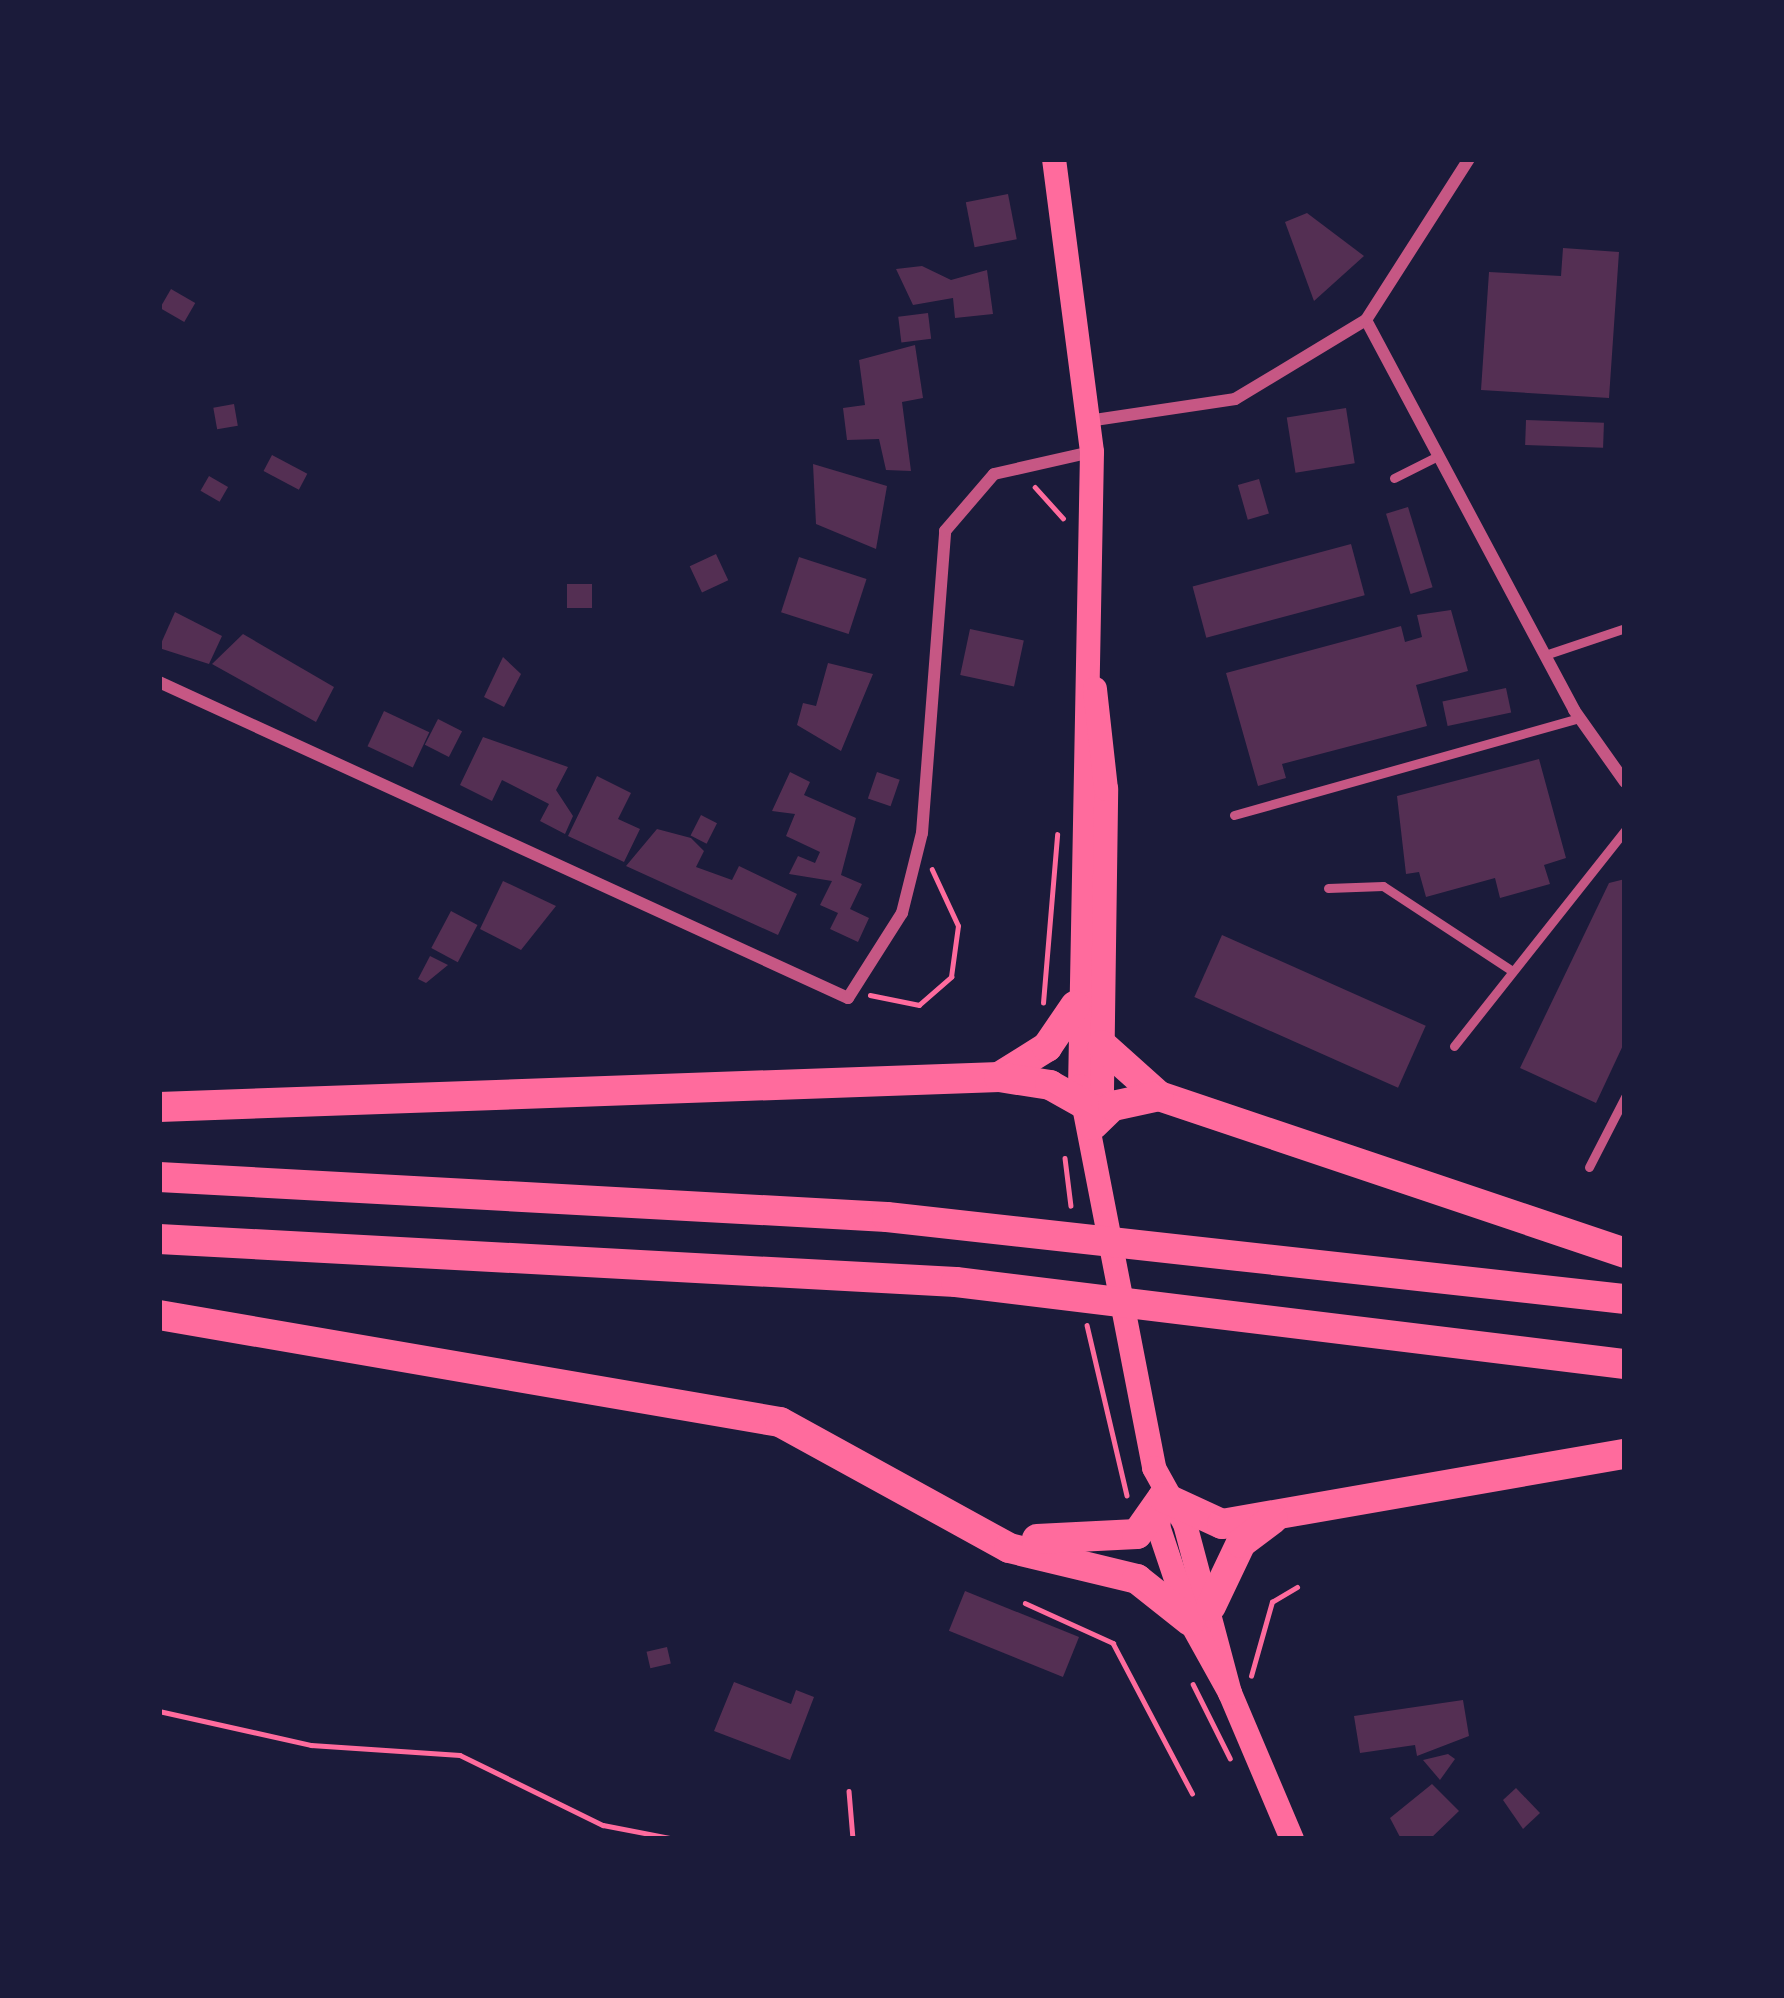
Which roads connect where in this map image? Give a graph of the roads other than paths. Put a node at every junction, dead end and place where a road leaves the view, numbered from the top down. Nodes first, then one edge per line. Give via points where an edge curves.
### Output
1 (1054, 159) edge
2 (1469, 159) edge
3 (1366, 320) junction
4 (1088, 421) junction
5 (1092, 452) junction
6 (1438, 456) junction
7 (1394, 478) dead end
8 (1625, 628) edge
9 (1545, 655) junction
10 (1092, 674) junction
11 (159, 682) edge
12 (1580, 718) junction
13 (1625, 782) edge
14 (1234, 815) dead end
15 (1625, 830) edge
16 (1328, 888) dead end
17 (1510, 970) junction
18 (1075, 1006) junction
19 (1102, 1045) junction
20 (1454, 1046) dead end
21 (999, 1077) junction
22 (1159, 1096) junction
23 (1625, 1097) edge
24 (159, 1107) edge
25 (1092, 1116) junction
26 (1588, 1168) dead end
27 (159, 1177) edge
28 (159, 1239) edge
29 (1625, 1253) edge
30 (1625, 1299) edge
31 (159, 1315) edge
32 (1625, 1364) edge
33 (1625, 1454) edge
34 (1163, 1497) junction
35 (1278, 1516) junction
36 (962, 1519) junction
37 (1200, 1614) junction
38 (1292, 1839) edge

1 - 4 main road
2 - 3 street
3 - 4 street via 1235,399
3 - 6 street
4 - 5 main road
5 - 10 main road
5 - 11 street via 1022,460 976,484 945,531 932,782 917,852 902,913 859,992 832,999
6 - 7 lane
6 - 9 street
8 - 9 lane
9 - 12 street
10 - 18 main road
10 - 19 main road via 1106,734
12 - 13 street
12 - 14 lane
15 - 17 lane
16 - 17 lane via 1383,886
17 - 20 lane
18 - 21 highway via 1046,1047
18 - 25 main road
19 - 22 highway
19 - 25 main road
21 - 24 highway
21 - 25 highway via 1050,1085
22 - 25 highway
22 - 29 highway
23 - 26 lane
25 - 34 main road via 1126,1361
27 - 30 highway via 887,1217
28 - 32 highway via 956,1282
31 - 36 highway via 752,1413 819,1438
33 - 35 highway
34 - 35 highway via 1222,1524
34 - 36 highway via 1136,1534 1106,1543 1049,1543
34 - 37 main road via 1158,1526
35 - 37 highway via 1241,1543
36 - 37 highway via 1009,1548 1137,1579
37 - 38 main road

